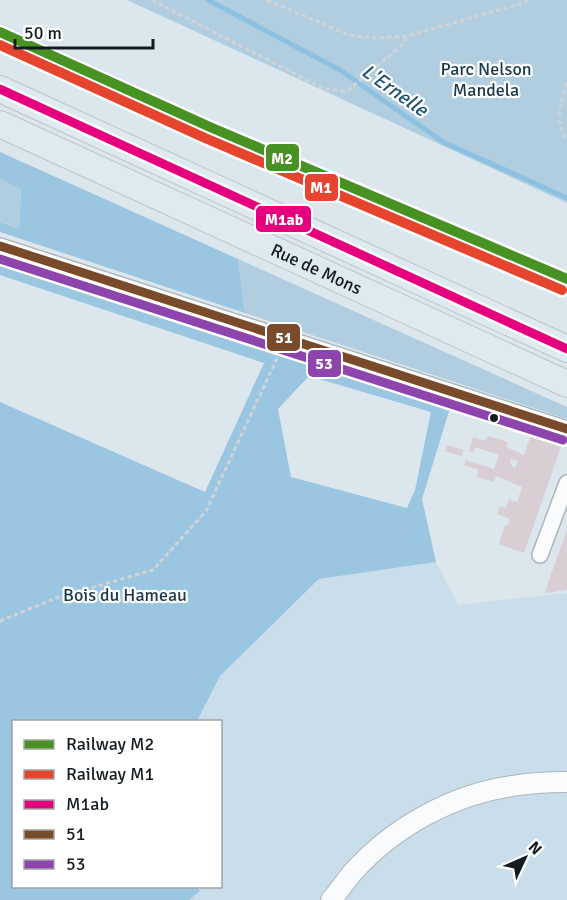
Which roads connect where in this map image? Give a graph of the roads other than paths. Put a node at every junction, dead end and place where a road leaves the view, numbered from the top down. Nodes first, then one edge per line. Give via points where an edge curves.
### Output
1 (0, 88) edge
2 (0, 124) edge
3 (0, 246) edge
4 (567, 349) edge
5 (567, 384) edge
6 (567, 429) edge
7 (567, 483) edge
8 (540, 555) dead end
9 (567, 782) edge
10 (331, 900) edge

1 - 4 highway, Rue de Mons
2 - 5 highway, Rue de Mons
3 - 6 street
7 - 8 street
9 - 10 street via 490,790 427,815 375,851

